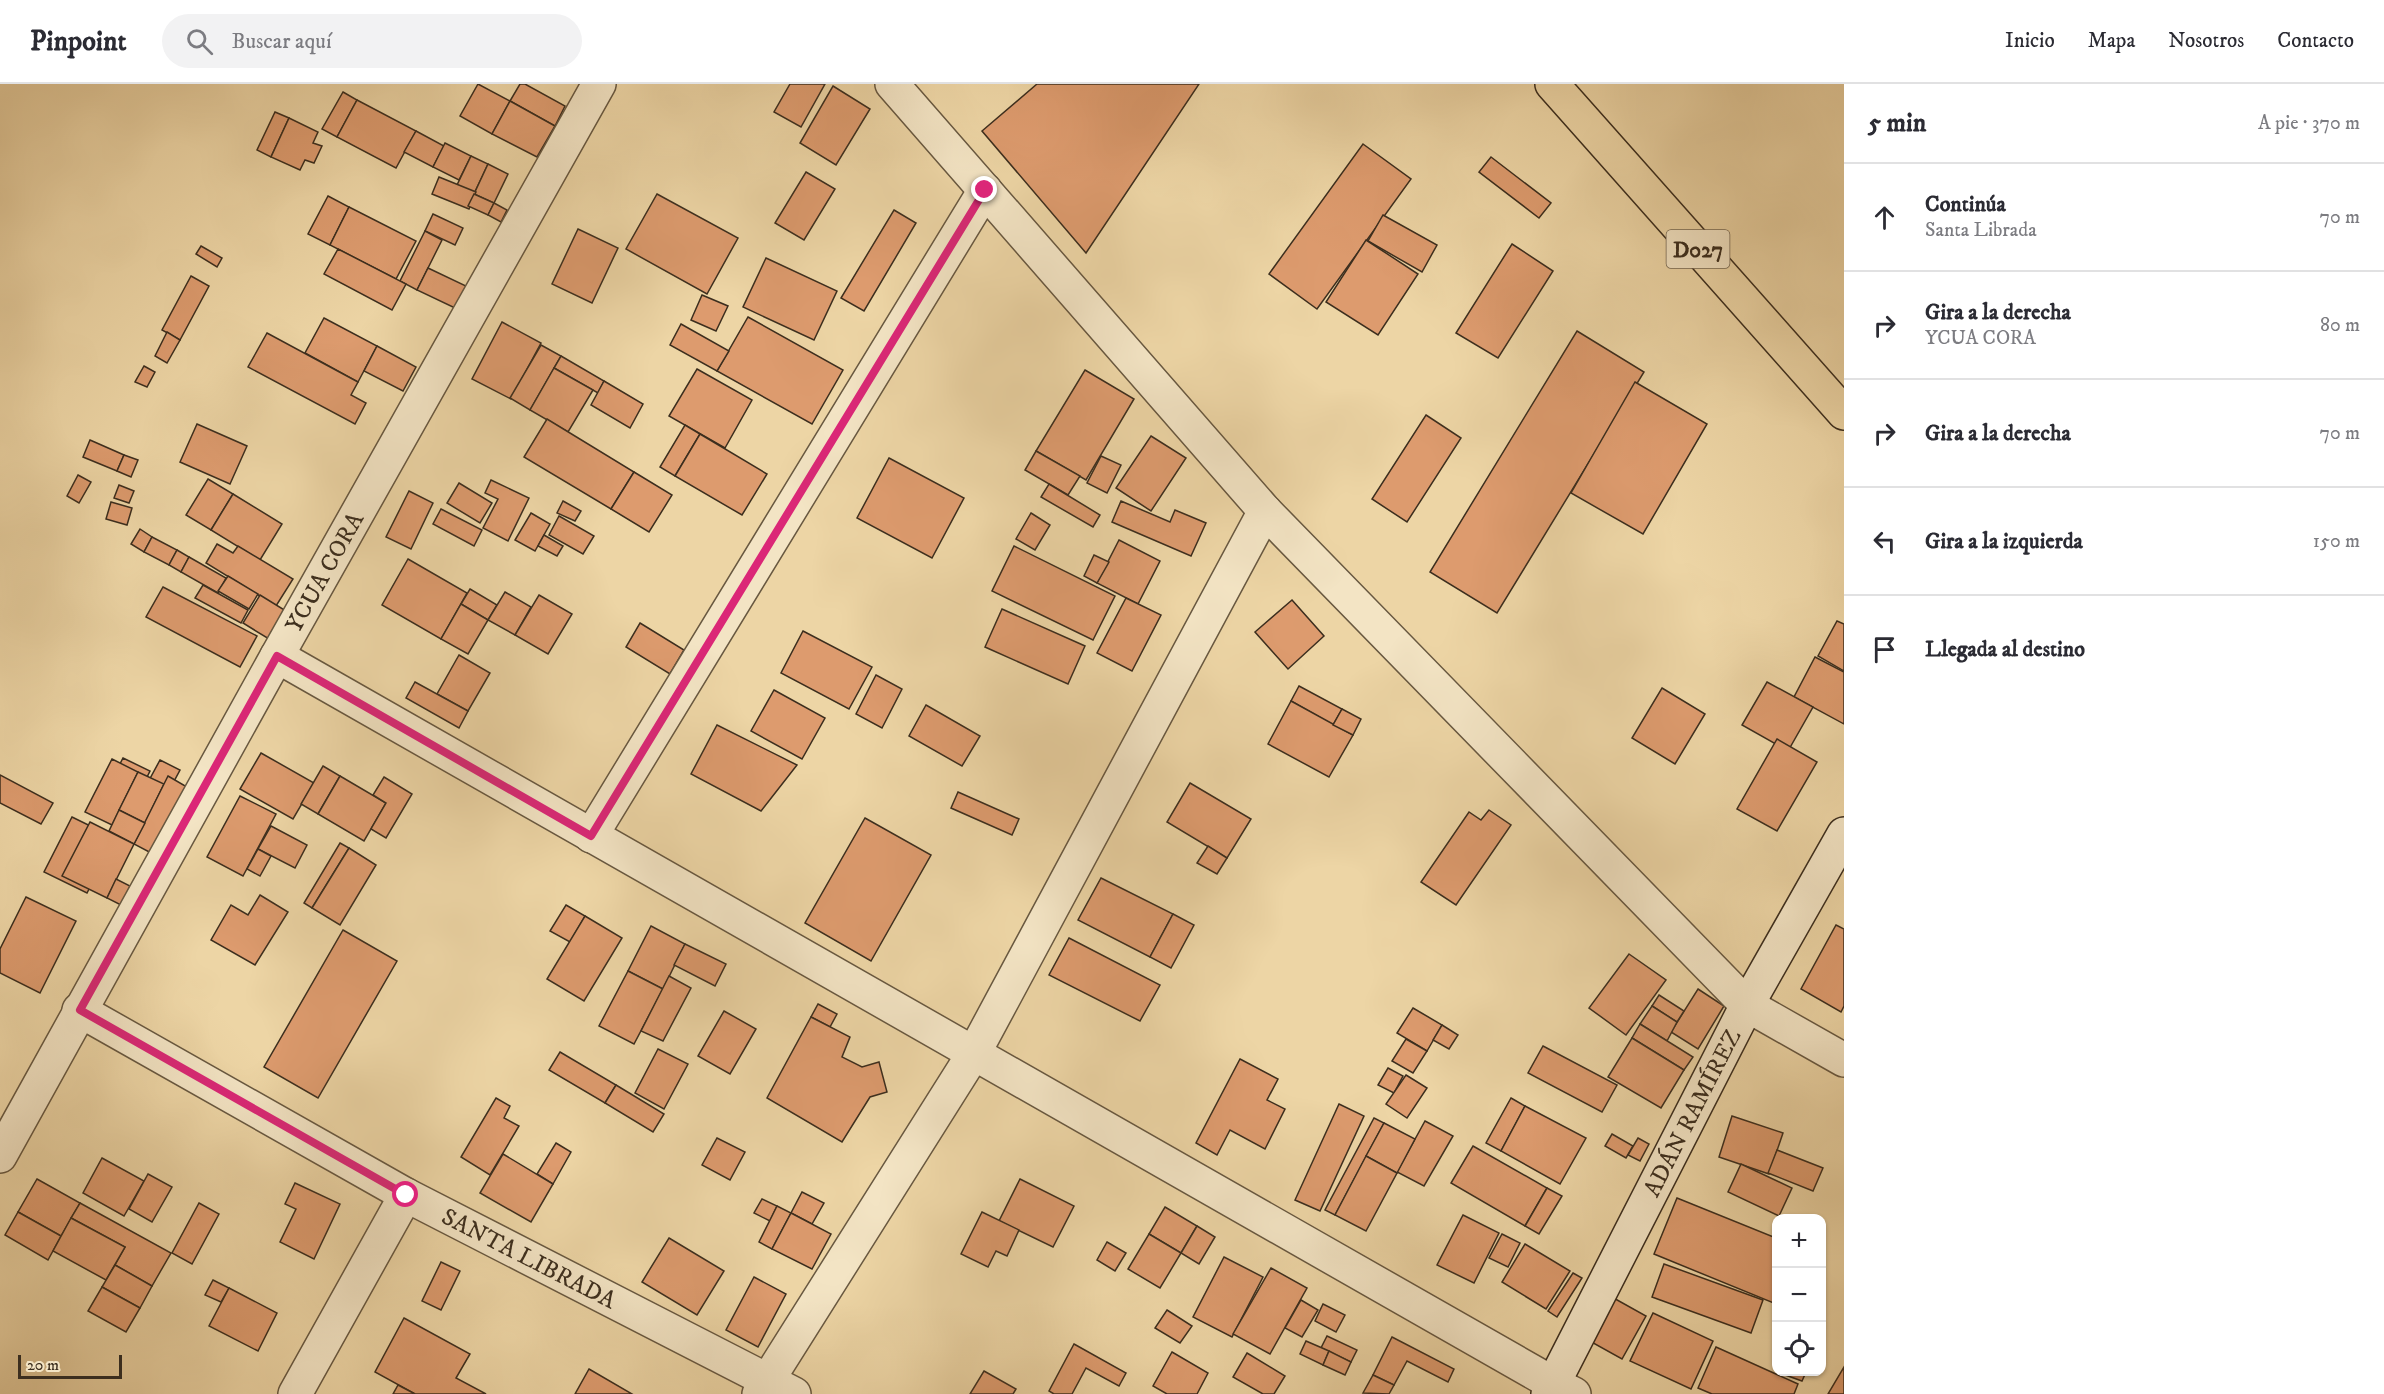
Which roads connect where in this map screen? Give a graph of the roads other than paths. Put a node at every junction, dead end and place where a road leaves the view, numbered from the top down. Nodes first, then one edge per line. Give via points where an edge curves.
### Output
1 (598, 84) edge
2 (892, 84) edge
3 (1552, 84) edge
4 (985, 190) junction
5 (1844, 413) edge
6 (1265, 511) junction
7 (277, 656) junction
8 (1844, 834) edge
9 (591, 836) junction
10 (1747, 1005) junction
11 (80, 1010) junction
12 (974, 1053) junction
13 (1844, 1060) edge
14 (0, 1156) edge
15 (406, 1195) junction
16 (774, 1389) edge
17 (1559, 1391) edge
18 (295, 1394) edge

1 - 7 street, YCUA CORA
2 - 4 street
3 - 5 main road, D027
4 - 6 street
4 - 9 street
6 - 10 street
6 - 12 street
7 - 9 street
7 - 11 street, YCUA CORA
8 - 10 street, ADÁN RAMÍREZ
9 - 12 street
10 - 13 street
10 - 17 street, ADÁN RAMÍREZ
11 - 14 street, YCUA CORA
11 - 15 street, SANTA LIBRADA
12 - 16 street
12 - 17 street
15 - 16 street, SANTA LIBRADA
15 - 18 street

